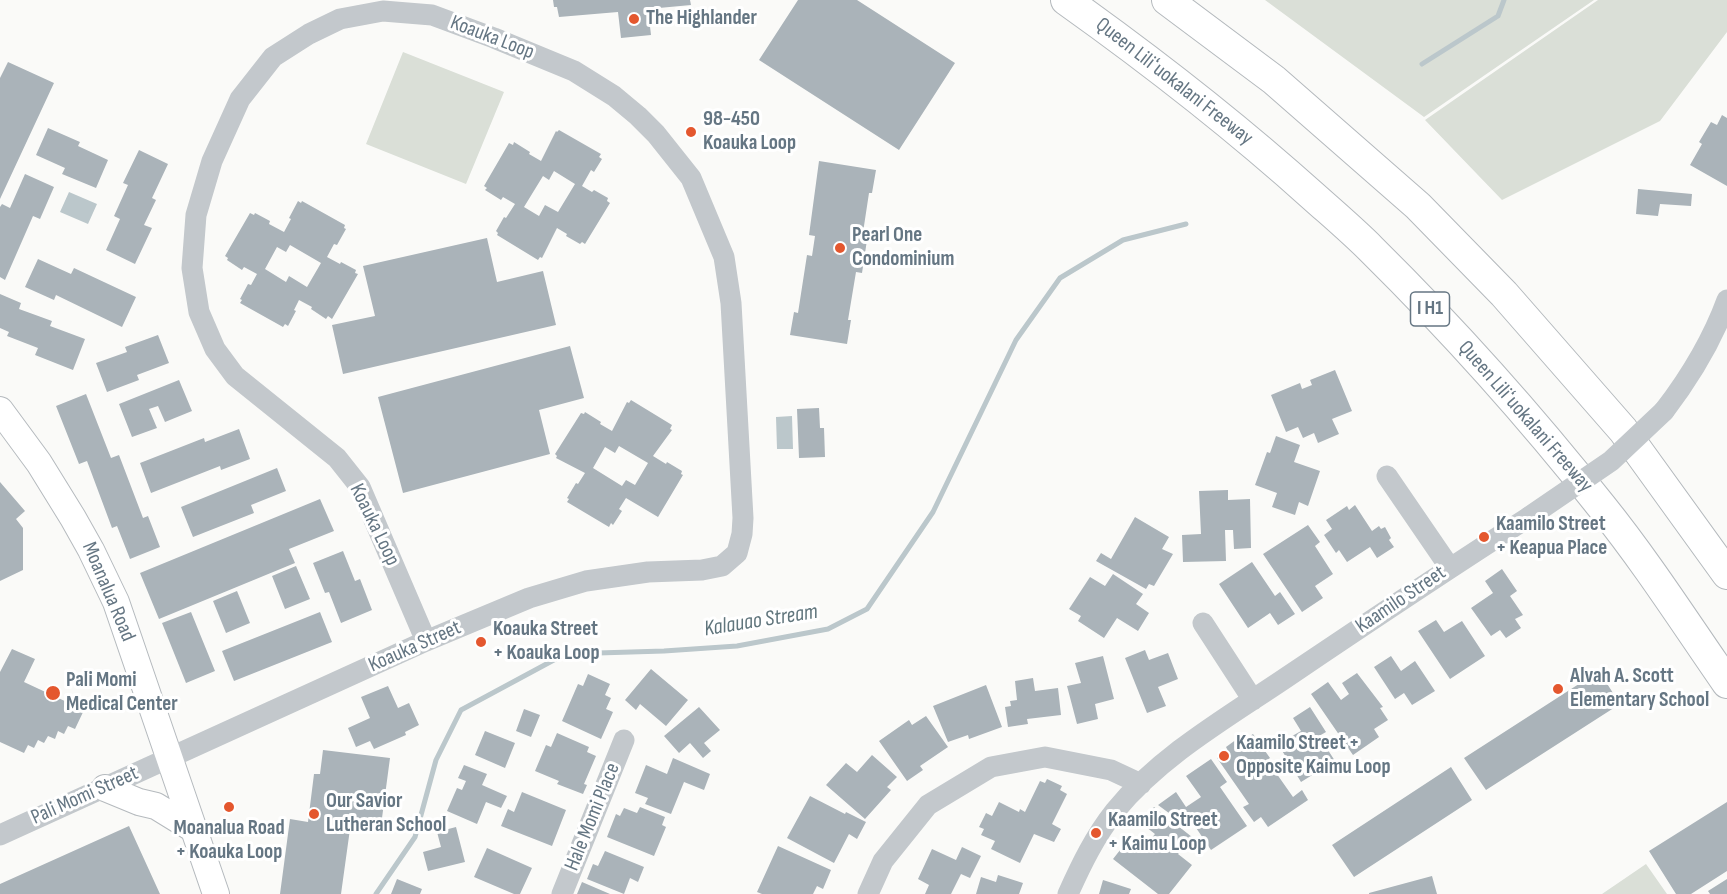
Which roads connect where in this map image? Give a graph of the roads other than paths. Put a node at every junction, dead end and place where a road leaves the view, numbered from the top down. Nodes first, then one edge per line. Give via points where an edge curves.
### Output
1 (1066, 0) edge
2 (1167, 0) edge
3 (1726, 303) edge
4 (0, 410) edge
5 (1387, 476) dead end
6 (736, 554) joint
7 (1450, 568) junction
8 (1727, 574) edge
9 (1203, 623) dead end
10 (426, 641) junction
11 (1727, 683) edge
12 (1253, 700) junction
13 (624, 740) dead end
14 (171, 758) junction
15 (1141, 784) junction
16 (105, 788) junction
17 (195, 830) junction
18 (0, 835) edge
19 (216, 894) edge
20 (562, 894) edge
21 (868, 894) edge
22 (1068, 894) edge

1 - 11 highway, Queen Liliʻuokalani Freeway / I H1 via 1149,59 1253,143 1370,248 1452,332 1603,508
2 - 8 highway via 1274,80 1418,206 1504,294 1623,430
3 - 7 street, Kaamilo Street, bridge via 1699,360 1664,411 1611,461
4 - 14 main road, Moanalua Road via 39,463 92,550 116,602
5 - 7 street
6 - 10 street, Koauka Street via 722,566 702,570 648,572 586,581 529,598
6 - 10 street, Koauka Loop via 743,518 731,303 724,257 692,178 638,116 574,71 432,15 383,11 340,19 273,57 240,99 212,161 196,215 192,268 199,312 214,349 235,376 337,458 360,487
7 - 12 street, Kaamilo Street
9 - 12 street
10 - 14 street, Koauka Street
12 - 15 street, Kaamilo Street via 1189,744
13 - 20 street, Hale Momi Place
14 - 16 street, Pali Momi Street
14 - 17 main road, Moanalua Road
15 - 21 street via 1112,770 1045,757 991,767 928,805 883,861
15 - 22 street, Kaamilo Street via 1115,812 1090,849
16 - 17 main road via 156,806
16 - 18 street, Pali Momi Street
17 - 19 main road, Moanalua Road

